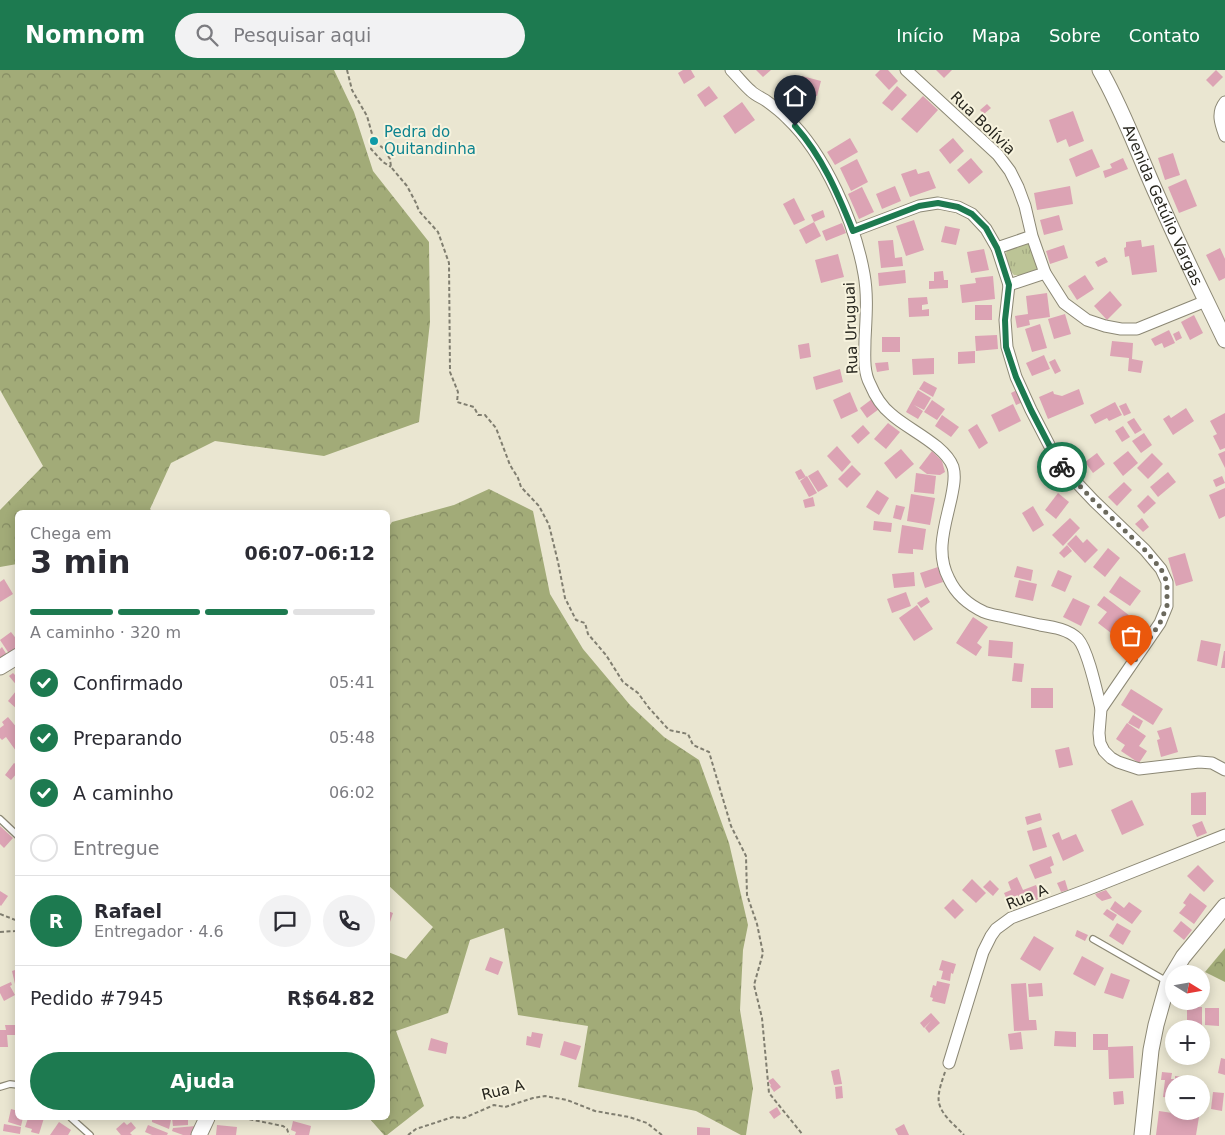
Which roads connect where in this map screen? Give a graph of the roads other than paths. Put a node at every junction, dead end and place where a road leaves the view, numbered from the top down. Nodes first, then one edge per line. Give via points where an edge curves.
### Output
1 (731, 70) edge
2 (906, 70) edge
3 (1100, 70) edge
4 (1225, 102) edge
5 (1225, 136) edge
6 (853, 231) junction
7 (1032, 236) junction
8 (997, 248) junction
9 (1045, 273) junction
10 (1009, 285) junction
11 (1206, 301) junction
12 (1225, 340) edge
13 (15, 658) edge
14 (0, 667) edge
15 (1101, 709) junction
16 (1225, 770) edge
17 (0, 819) edge
18 (15, 833) edge
19 (1225, 834) edge
20 (1225, 906) edge
21 (1093, 939) dead end
22 (1178, 965) edge
23 (1165, 980) edge
24 (1165, 993) edge
25 (949, 1062) road end
26 (15, 1085) edge
27 (0, 1087) edge
28 (73, 1120) edge
29 (206, 1120) edge
30 (90, 1135) edge
31 (199, 1135) edge
32 (1142, 1135) edge

1 - 6 street, Rua Uruguai via 803,135 835,188
2 - 7 street, Rua Bolívia via 998,155 1018,186
3 - 11 street, Avenida Getúlio Vargas via 1123,114
4 - 5 street via 1220,122
6 - 8 street via 919,206 938,203 972,214 986,228
6 - 15 street, Rua Uruguai via 864,275 868,381 879,403 892,416 923,435 953,467 953,492 941,551 949,580 958,594 984,612 1057,628 1079,640
7 - 8 street
7 - 9 street, Rua Bolívia
8 - 10 street
9 - 10 street
9 - 11 street, Rua Bolívia via 1064,303 1087,320 1121,329 1137,329
10 - 15 street via 1006,347 1016,377 1059,464 1145,550 1167,582 1167,606 1160,623
11 - 12 street, Avenida Getúlio Vargas
13 - 14 street
15 - 16 street via 1100,743 1104,751 1118,762 1139,769 1199,762 1212,763
17 - 18 lane
19 - 25 street, Rua A via 1003,923 991,936 984,952
20 - 22 street
21 - 23 lane
24 - 32 street via 1151,1050
26 - 27 lane
28 - 30 lane
29 - 31 street

